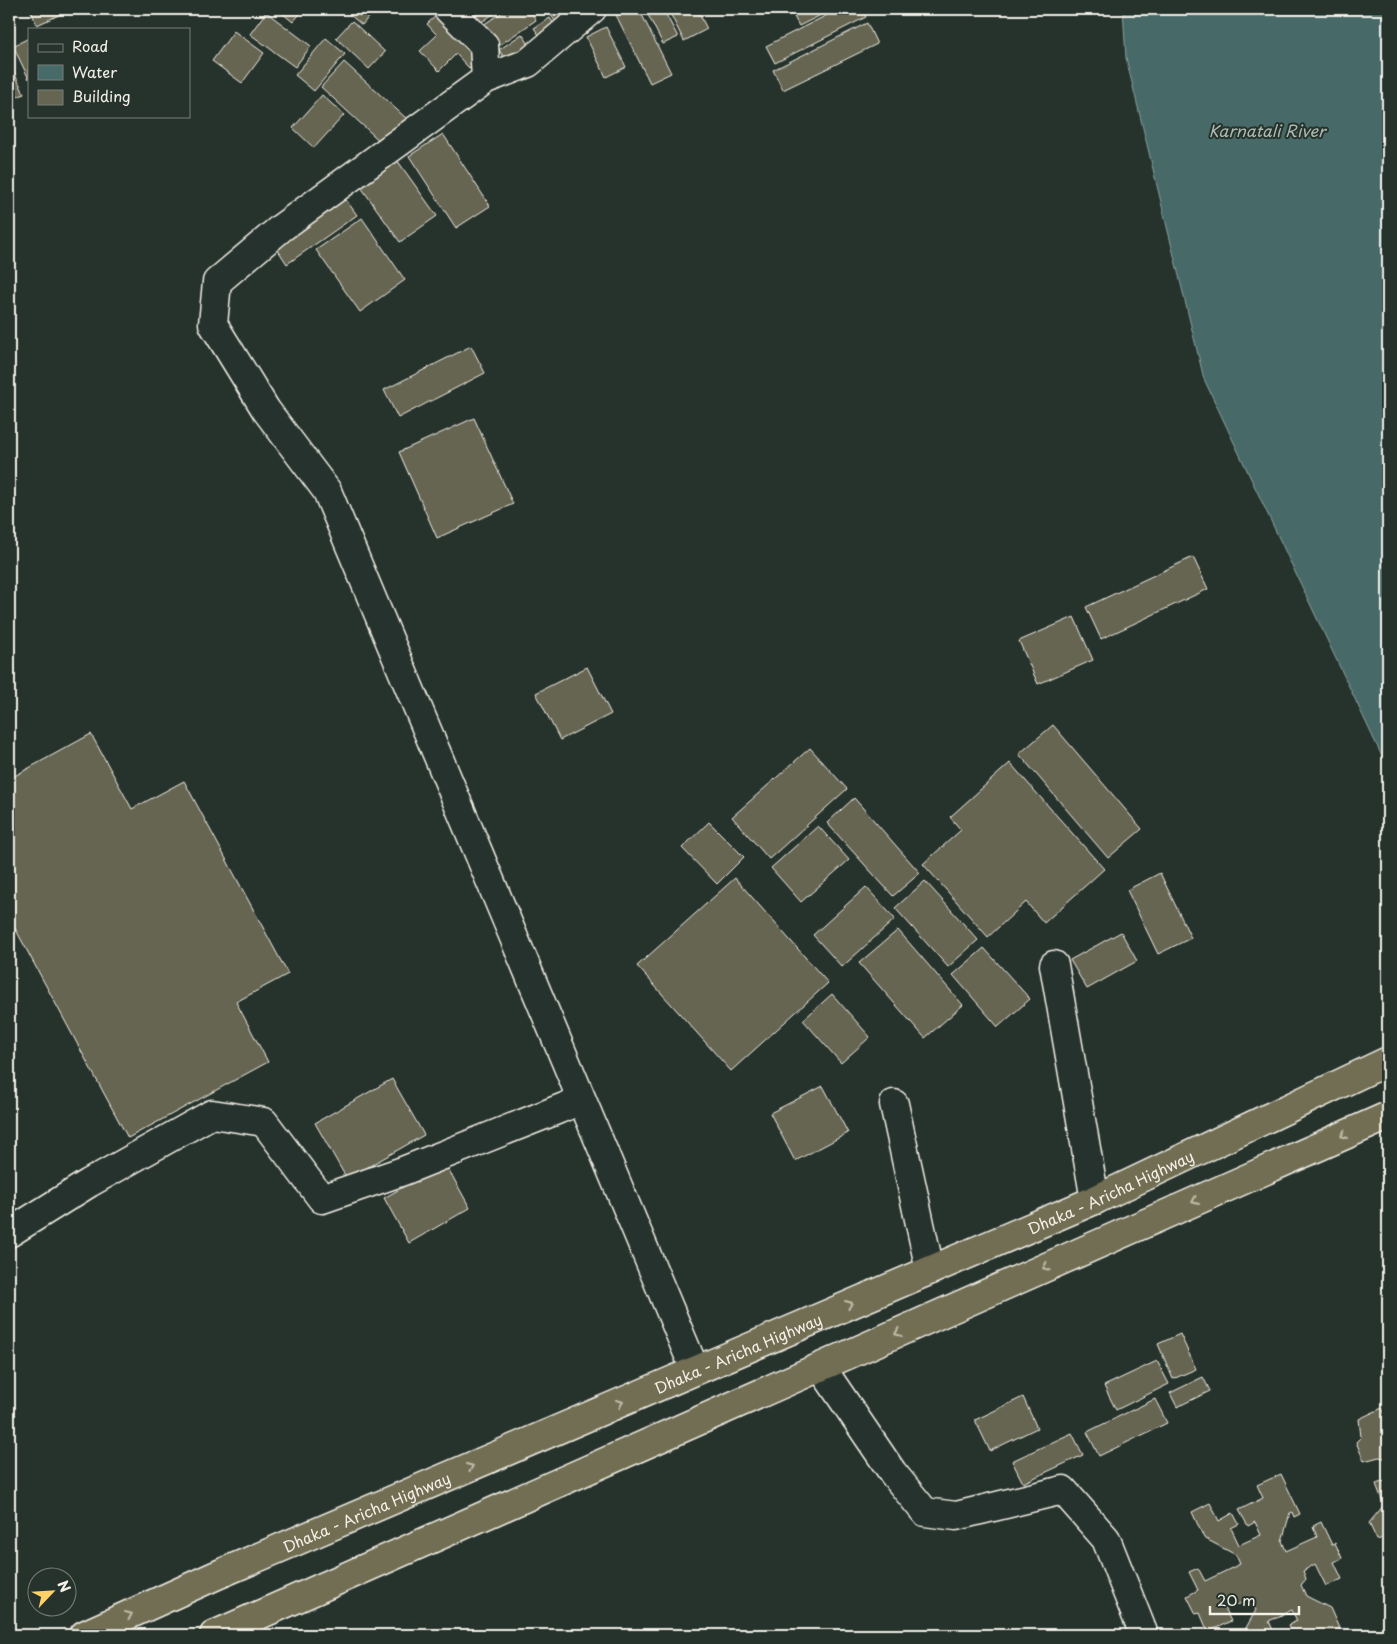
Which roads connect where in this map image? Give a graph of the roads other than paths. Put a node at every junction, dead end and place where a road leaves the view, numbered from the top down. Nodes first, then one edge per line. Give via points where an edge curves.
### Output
1 (448, 9) edge
2 (592, 9) edge
3 (486, 80) junction
4 (1054, 965) dead end
5 (1385, 1062) edge
6 (582, 1100) junction
7 (894, 1104) dead end
8 (1388, 1116) edge
9 (1095, 1200) junction
10 (9, 1233) edge
11 (930, 1270) junction
12 (821, 1367) junction
13 (695, 1370) junction
14 (84, 1635) edge
15 (214, 1635) edge
16 (1144, 1635) edge

1 - 3 street via 484,45
2 - 3 street via 528,62
3 - 6 street via 281,228 217,282 213,324 266,410 327,491
4 - 9 street
5 - 9 highway, Dhaka - Aricha Highway
6 - 10 street via 404,1171 322,1199 264,1122 212,1114
6 - 13 street
7 - 11 street
8 -> 12 highway
9 - 11 highway, Dhaka - Aricha Highway
13 -> 11 highway, Dhaka - Aricha Highway
12 - 15 highway
12 - 16 street via 893,1473 925,1512 956,1516 1063,1490 1106,1539
14 -> 13 highway, Dhaka - Aricha Highway

